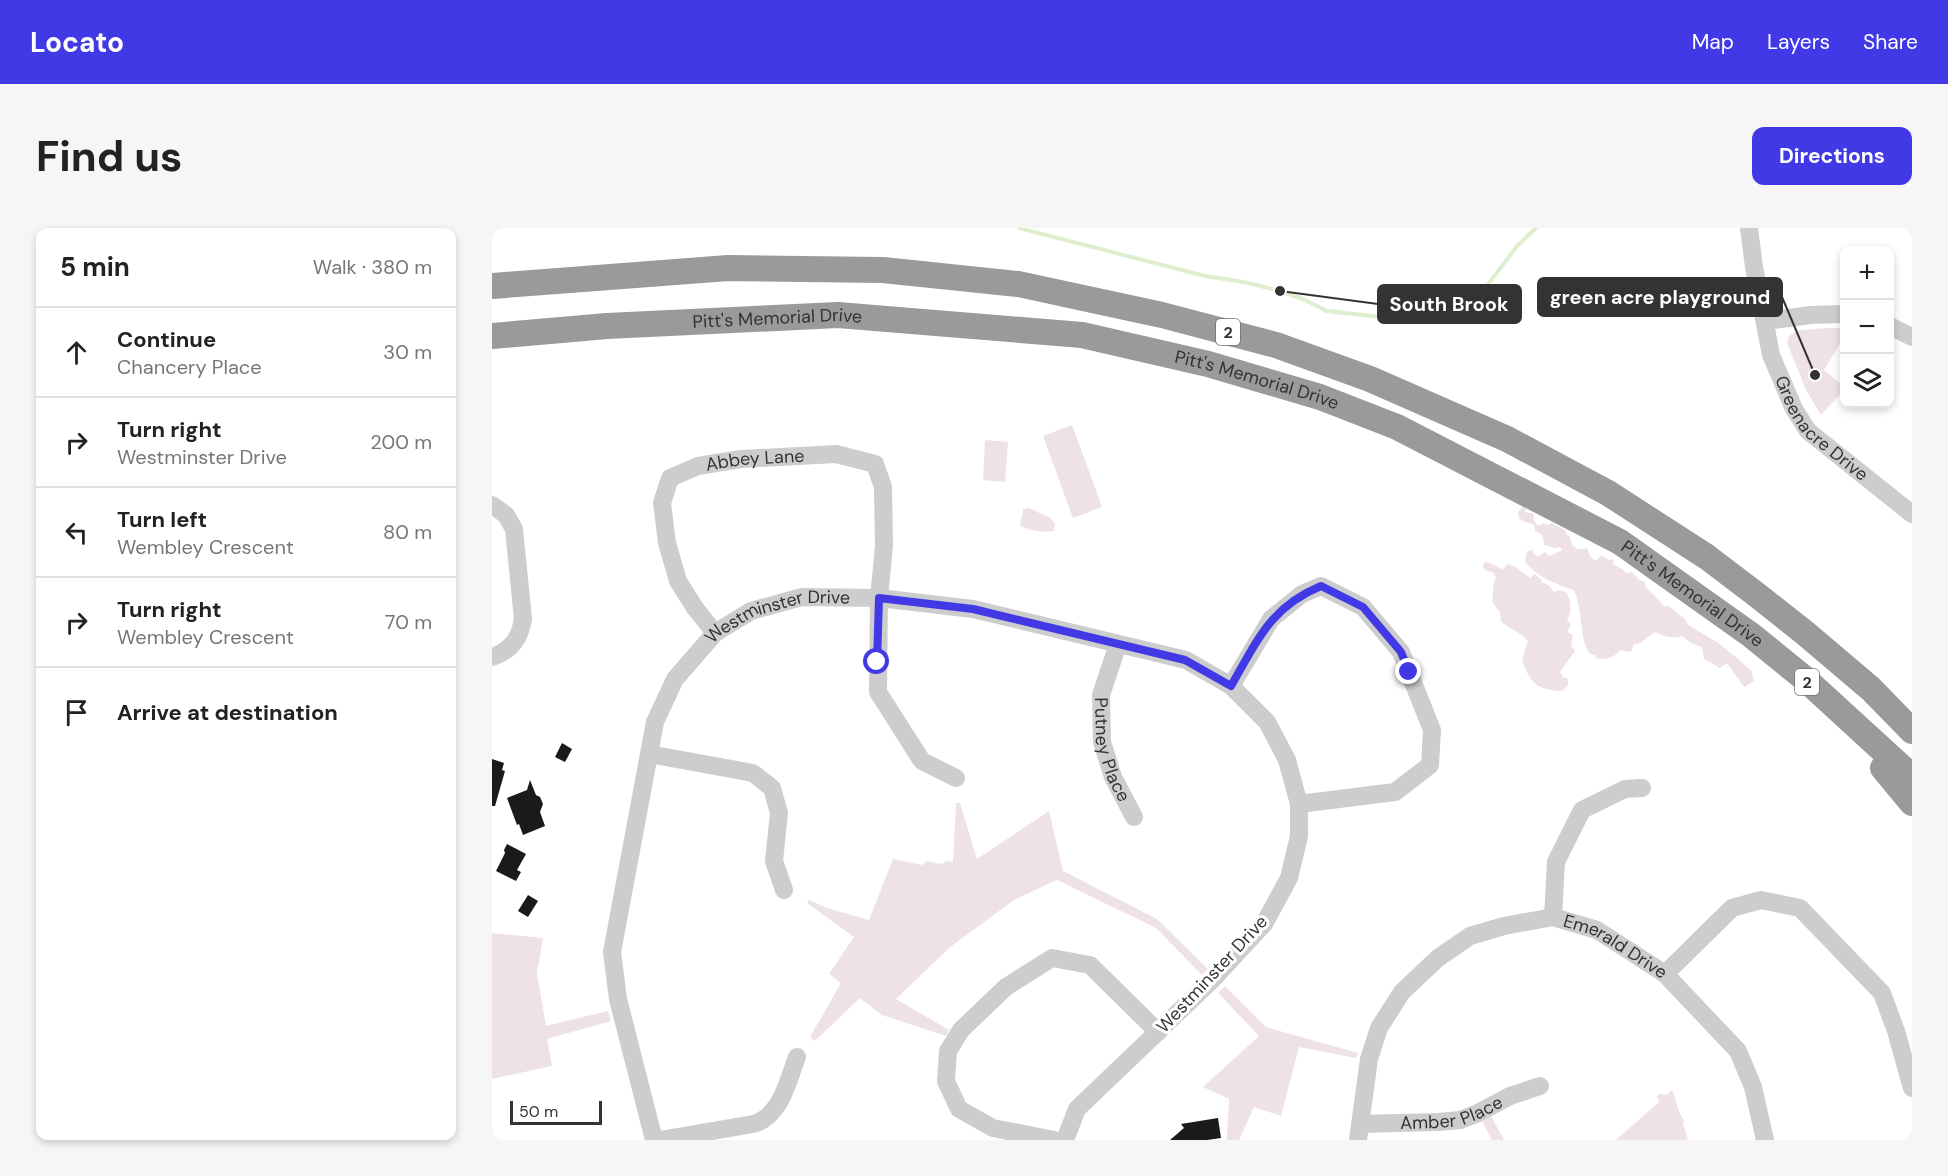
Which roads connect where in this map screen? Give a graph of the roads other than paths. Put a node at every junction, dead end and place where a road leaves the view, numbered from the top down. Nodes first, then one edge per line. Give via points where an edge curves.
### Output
1 (1749, 228) edge
2 (492, 286) edge
3 (1840, 314) edge
4 (1766, 321) junction
5 (1894, 328) edge
6 (492, 336) edge
7 (1912, 337) edge
8 (492, 505) edge
9 (1912, 514) edge
10 (1695, 596) junction
11 (879, 598) junction
12 (715, 633) junction
13 (1118, 644) junction
14 (492, 657) edge
15 (1231, 686) junction
16 (1871, 689) junction
17 (1912, 723) edge
18 (1912, 731) edge
19 (649, 754) junction
20 (1912, 777) edge
21 (956, 778) dead end
22 (1642, 788) dead end
23 (1912, 803) edge
24 (1299, 804) junction
25 (1134, 817) dead end
26 (784, 890) dead end
27 (1553, 917) junction
28 (1665, 974) junction
29 (1158, 1032) junction
30 (797, 1057) dead end
31 (1540, 1086) dead end
32 (1912, 1088) edge
33 (1359, 1132) edge
34 (654, 1140) edge
35 (660, 1140) edge
36 (1054, 1140) edge
37 (1065, 1140) edge
38 (1765, 1140) edge

1 - 4 street, Greenacre Drive
2 - 16 highway, Pitt's Memorial Drive / 2 via 728,268 883,270 1018,284 1276,345 1370,379 1507,439 1608,493 1715,564
3 - 4 street
4 - 9 street, Greenacre Drive via 1771,355 1808,431
5 - 7 street
6 - 10 highway, Pitt's Memorial Drive / 2 via 607,326 838,315 1082,335 1208,364 1309,394 1397,427 1620,542
8 - 14 street via 506,515 514,529 523,618 510,647
10 - 20 highway, Pitt's Memorial Drive / 2 via 1803,678
10 - 23 highway via 1870,754
11 - 12 street, Westminster Drive via 802,597 750,611
11 - 12 street, Abbey Lane via 884,546 883,487 875,464 836,454 741,459 698,466 670,478 662,503 667,543 678,581
11 - 13 street, Westminster Drive via 973,609
11 - 21 street via 878,692 922,761
12 - 19 street, Westminster Drive via 675,679 655,722
13 - 15 street, Westminster Drive via 1185,660
13 - 25 street, Putney Place via 1101,695 1102,742 1113,777
15 - 24 street, Westminster Drive via 1268,722 1287,760
15 - 24 street via 1271,619 1302,594 1321,586 1363,607 1401,652 1432,730 1430,765 1395,792
16 - 17 highway
16 - 18 highway, Pitt's Memorial Drive / 2
19 - 26 street via 753,773 772,788 779,813 774,861
19 - 34 street, Westminster Drive via 612,952 618,999
22 - 27 street via 1625,789 1582,810 1556,862
24 - 29 street, Westminster Drive via 1299,836 1289,878 1264,924
27 - 28 street, Emerald Drive via 1597,930
27 - 33 street, Emerald Drive via 1470,936 1438,958 1402,992 1379,1028 1369,1059
28 - 32 street via 1732,908 1761,900 1800,908 1882,993
28 - 38 street, Emerald Drive via 1738,1051 1753,1087
29 - 36 street via 1090,965 1052,958 1006,987 961,1030 948,1051 946,1081 959,1109 993,1128
29 - 37 street, Westminster Drive via 1077,1109
30 - 35 street via 776,1108 763,1120
31 - 33 street, Amber Place via 1460,1119

